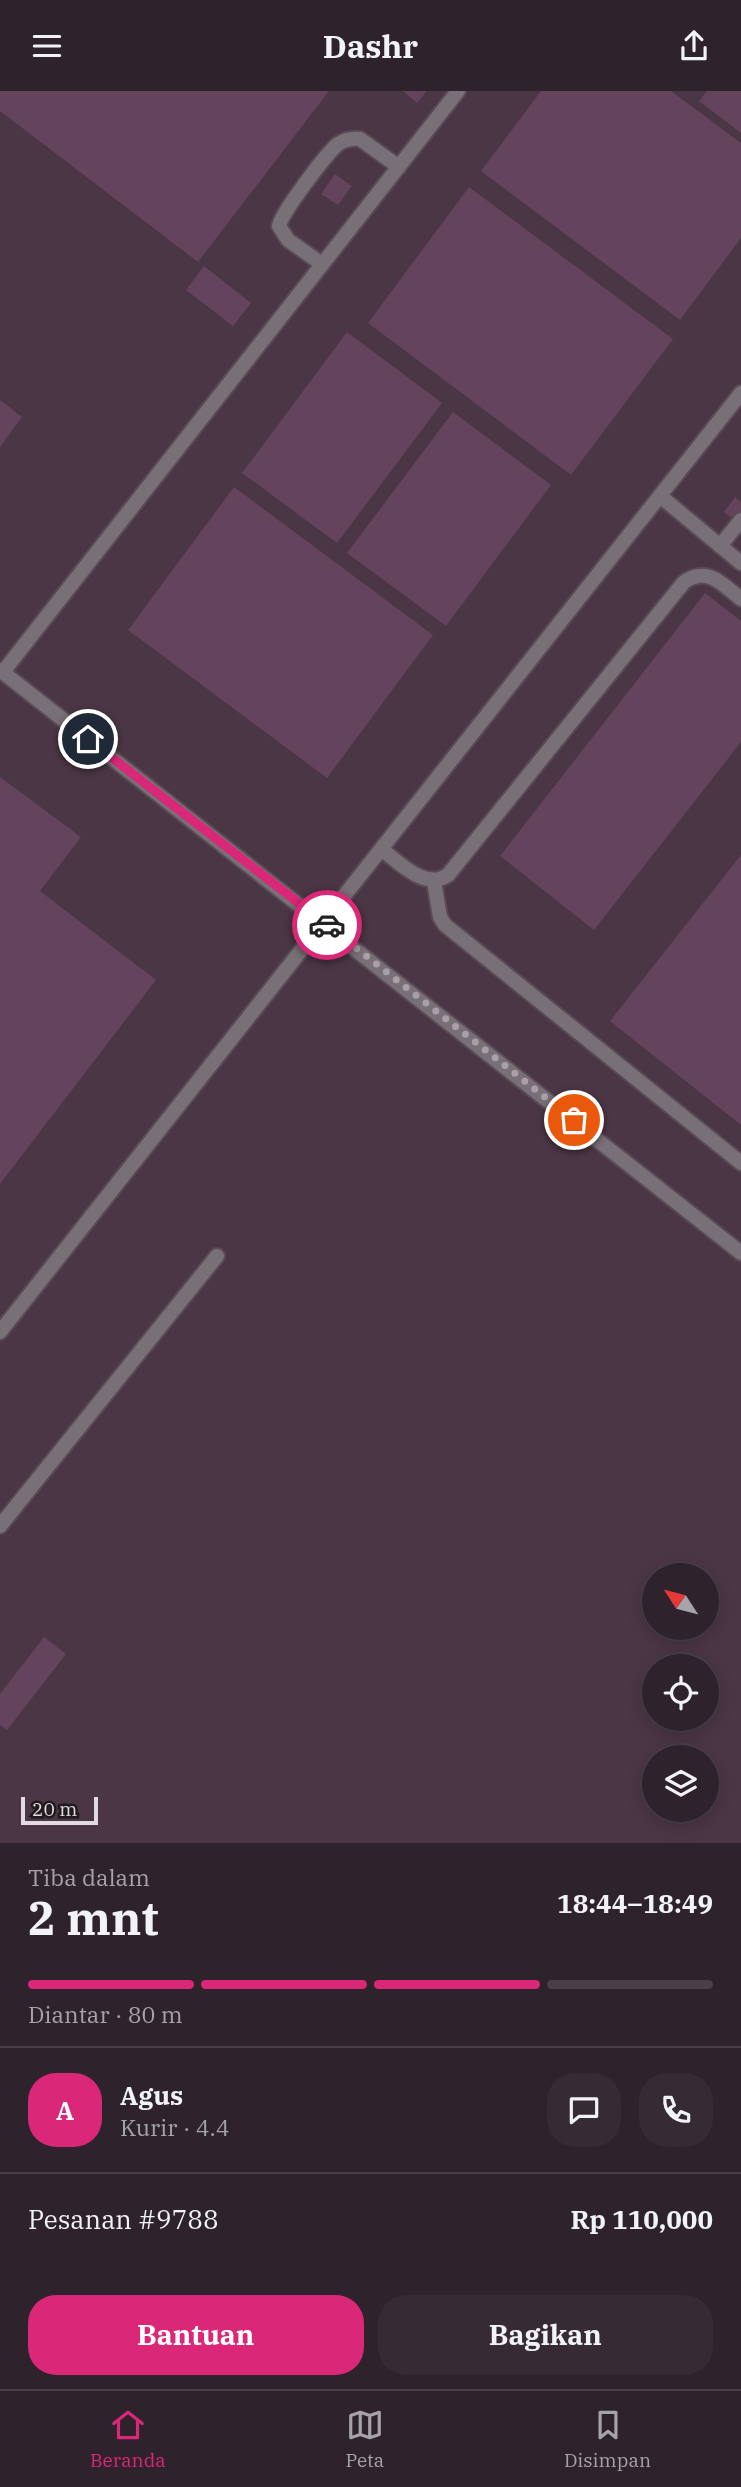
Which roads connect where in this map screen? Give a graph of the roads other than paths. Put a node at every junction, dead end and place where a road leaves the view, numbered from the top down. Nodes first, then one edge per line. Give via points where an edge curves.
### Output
1 (458, 91) edge
2 (399, 167) junction
3 (322, 264) junction
4 (741, 393) edge
5 (660, 496) junction
6 (741, 520) edge
7 (720, 547) junction
8 (741, 563) edge
9 (741, 599) edge
10 (1, 671) edge
11 (381, 849) junction
12 (434, 881) junction
13 (323, 922) junction
14 (741, 1163) edge
15 (741, 1253) edge
16 (217, 1256) dead end
17 (0, 1332) edge
18 (0, 1525) edge

1 - 2 street
2 - 3 street
2 - 3 street via 360,139 339,143 284,212 279,226 283,234
3 - 10 street
4 - 5 street
5 - 7 street
5 - 11 street
6 - 7 street
7 - 8 street
9 - 12 street via 702,575 684,582 448,875
10 - 13 street
11 - 12 street via 420,877
11 - 13 street
12 - 14 street via 445,925
13 - 15 street
13 - 17 street
16 - 18 street

